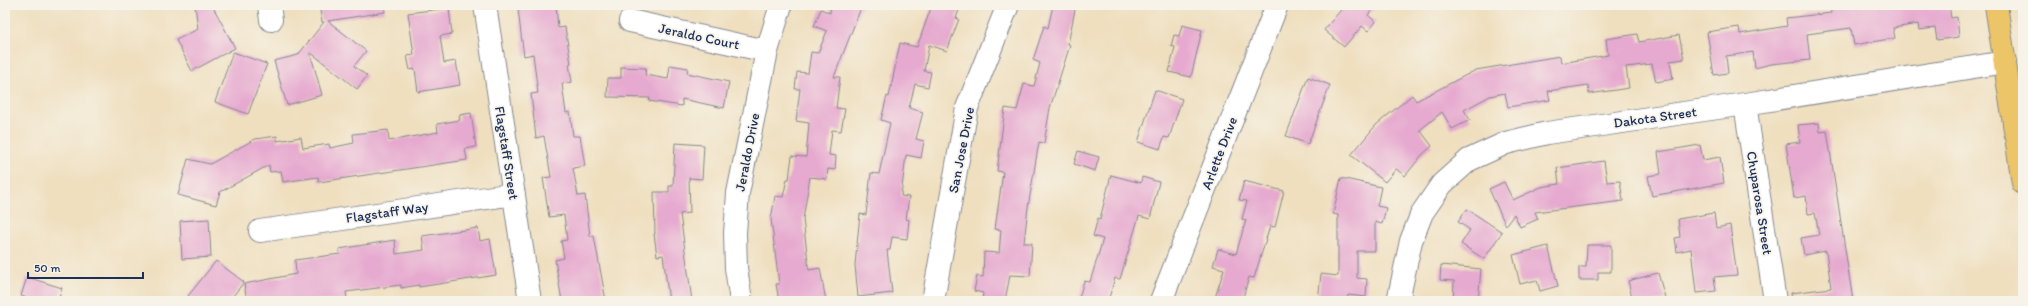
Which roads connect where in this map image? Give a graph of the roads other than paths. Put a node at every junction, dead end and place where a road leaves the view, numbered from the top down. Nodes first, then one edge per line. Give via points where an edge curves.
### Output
1 (485, 5) edge
2 (781, 5) edge
3 (1008, 5) edge
4 (1277, 5) edge
5 (1996, 5) edge
6 (630, 21) dead end
7 (767, 51) junction
8 (2005, 62) junction
9 (1745, 104) junction
10 (2023, 183) edge
11 (514, 194) junction
12 (260, 231) dead end
13 (530, 301) edge
14 (741, 301) edge
15 (933, 301) edge
16 (1161, 301) edge
17 (1398, 301) edge
18 (1776, 301) edge

1 - 11 street, Flagstaff Street
2 - 7 street, Jeraldo Drive
3 - 15 street, San Jose Drive via 967,108
4 - 16 street, Arlette Drive
5 - 8 main road
6 - 7 street, Jeraldo Court
7 - 14 street, Jeraldo Drive via 738,193 735,233 736,268
8 - 9 street, Dakota Street
8 - 10 main road
9 - 17 street, Dakota Street via 1547,133 1506,143 1469,160 1442,184 1422,213 1411,241
9 - 18 street, Chuparosa Street
11 - 12 street, Flagstaff Way
11 - 13 street, Flagstaff Street

